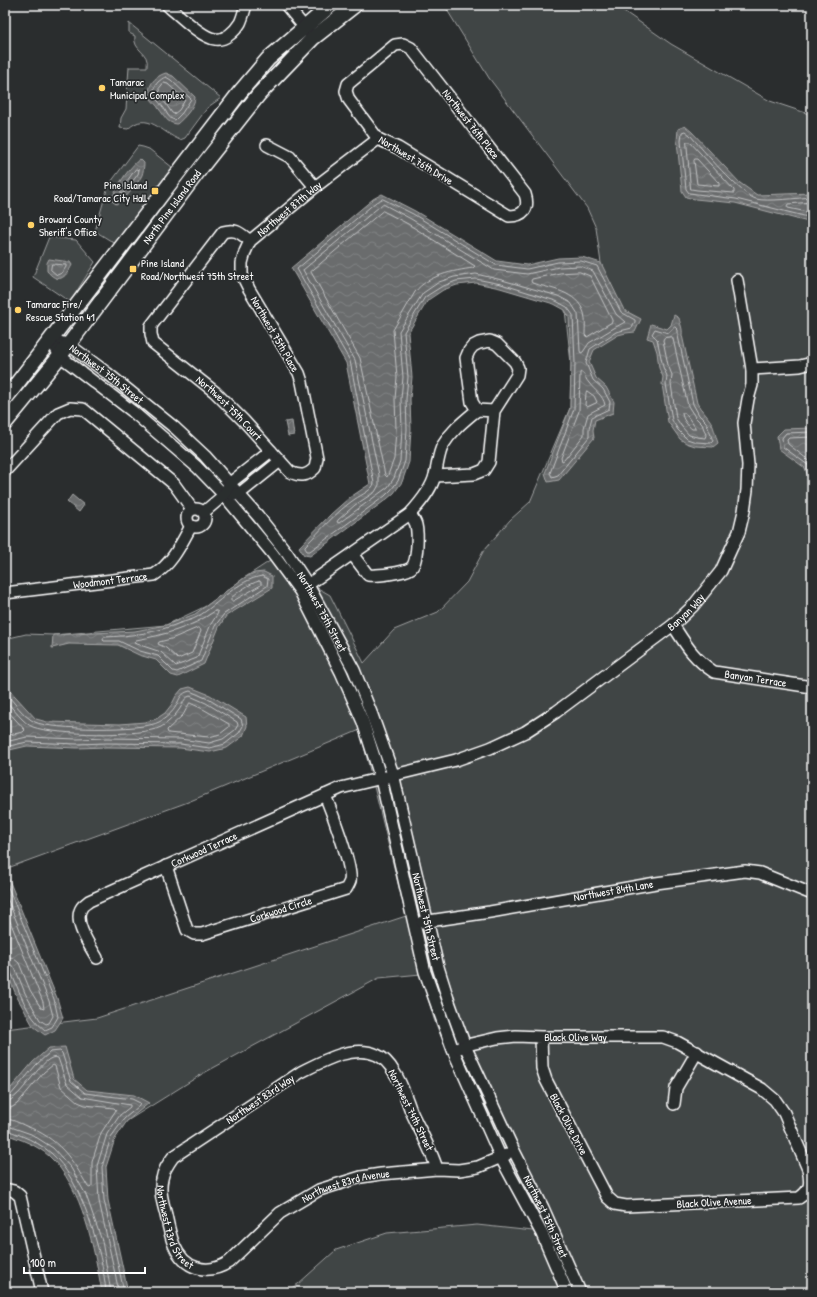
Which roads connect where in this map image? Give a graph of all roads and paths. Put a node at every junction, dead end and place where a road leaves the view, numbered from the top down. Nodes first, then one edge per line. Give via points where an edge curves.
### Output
1 (167, 5) edge
2 (246, 5) edge
3 (286, 5) edge
4 (330, 5) edge
5 (355, 5) edge
6 (309, 33) junction
7 (403, 44) joint
8 (378, 140) junction
9 (267, 145) dead end
10 (316, 188) junction
11 (525, 210) joint
12 (250, 241) junction
13 (737, 280) dead end
14 (151, 334) joint
15 (51, 340) junction
16 (68, 344) junction
17 (60, 356) junction
18 (812, 363) edge
19 (752, 369) junction
20 (5, 399) edge
21 (477, 410) junction
22 (494, 411) junction
23 (5, 423) edge
24 (271, 451) junction
25 (280, 461) junction
26 (5, 471) edge
27 (309, 474) joint
28 (435, 476) junction
29 (230, 483) junction
30 (240, 494) junction
31 (224, 495) junction
32 (192, 509) junction
33 (204, 512) junction
34 (410, 514) junction
35 (191, 526) junction
36 (352, 554) junction
37 (304, 588) junction
38 (5, 593) edge
39 (672, 625) junction
40 (812, 687) edge
41 (393, 774) junction
42 (380, 779) junction
43 (325, 795) junction
44 (166, 866) junction
45 (811, 893) edge
46 (427, 921) junction
47 (413, 924) junction
48 (97, 958) dead end
49 (542, 1038) junction
50 (465, 1046) junction
51 (453, 1050) junction
52 (696, 1052) junction
53 (377, 1055) joint
54 (674, 1104) dead end
55 (514, 1151) junction
56 (501, 1158) junction
57 (437, 1170) junction
58 (162, 1178) joint
59 (809, 1187) joint
60 (10, 1190) edge
61 (615, 1204) joint
62 (200, 1269) joint
63 (42, 1292) edge
64 (567, 1292) edge
65 (580, 1292) edge

1 - 2 street via 204,36 216,40 234,31
3 - 6 street
4 - 6 main road, North Pine Island Road
5 - 6 main road, North Pine Island Road
6 - 15 main road, North Pine Island Road via 268,59 240,92
6 - 16 main road, North Pine Island Road via 238,121
7 - 8 street, Northwest 76th Drive via 395,45 348,84 346,91 349,100
7 - 11 street, Northwest 76th Place via 411,48 525,194 528,202
8 - 10 street, Northwest 87th Way
8 - 11 street, Northwest 76th Drive via 398,148 509,216 518,216
9 - 10 street via 290,157
10 - 12 street, Northwest 87th Way
12 - 14 street, Northwest 87th Way via 238,232 223,232 151,326
12 - 27 street, Northwest 75th Place via 242,263 242,274 302,382 317,458 316,468
13 - 19 street, Banyan Way
14 - 24 street, Northwest 75th Court via 153,343 215,392
15 - 16 street, Northwest 75th Street
15 - 17 street, Northwest 75th Street
15 - 20 main road, North Pine Island Road
16 - 17 main road, North Pine Island Road
16 - 29 street, Northwest 75th Street via 175,428
17 - 23 main road, North Pine Island Road
17 - 31 street, Northwest 75th Street via 132,411 197,467
18 - 19 street
19 - 39 street, Banyan Way via 752,385 744,418 748,465 747,490 739,532 721,571 693,606
21 - 22 street
21 - 22 street via 472,402 466,358 473,346 490,341 497,344 518,368 517,375
21 - 28 street via 448,437 442,447
22 - 28 street via 489,462 484,470 474,474
24 - 25 street, Northwest 75th Court
24 - 29 street
25 - 27 street, Northwest 75th Court via 294,474
25 - 30 street
26 - 32 street via 58,413 70,408 83,409 174,484
28 - 34 street via 422,500
29 - 30 street, Northwest 75th Street
29 - 31 street
30 - 31 street
30 - 37 street, Northwest 75th Street via 286,552
31 - 33 street
31 - 37 street, Northwest 75th Street
32 - 33 street
32 - 35 street via 187,519
33 - 35 street via 206,518 203,524 198,528
34 - 36 street
34 - 36 street via 417,532 416,557 410,568 368,575
35 - 38 street, Woodmont Terrace via 172,560 154,575
36 - 37 street
37 - 41 street, Northwest 75th Street via 354,670
37 - 42 street, Northwest 75th Street via 363,722
39 - 40 street, Banyan Terrace via 690,652 714,672
39 - 41 street, Banyan Way via 556,712 525,732 456,760
41 - 42 street, Banyan Way
41 - 46 street, Northwest 75th Street
42 - 43 street, Corkwood Terrace
42 - 47 street, Northwest 75th Street
43 - 44 street, Corkwood Terrace
43 - 44 street, Corkwood Circle via 340,834 349,872 350,880 346,889 202,934 194,934 187,930
44 - 48 street, Corkwood Terrace via 89,901 82,908 78,915 80,924
45 - 46 street, Northwest 84th Lane via 760,873 745,871
46 - 47 street, Northwest 84th Lane
46 - 50 street, Northwest 75th Street via 438,968
47 - 51 street, Northwest 75th Street via 425,972
49 - 50 street, Black Olive Way via 516,1036
49 - 52 street, Black Olive Way via 664,1037
49 - 61 street, Black Olive Drive via 542,1068 546,1080 607,1197
50 - 51 street, Black Olive Way
50 - 55 street, Northwest 75th Street
51 - 56 street, Northwest 75th Street
52 - 54 street via 676,1088
52 - 59 street, Black Olive Way via 762,1089 775,1100 784,1113 808,1168
53 - 57 street, Northwest 74th Street via 386,1061 395,1073 432,1153
53 - 58 street, Northwest 83rd Way via 355,1052 322,1061 302,1072 173,1157
55 - 56 street, Northwest 83rd Avenue
55 - 65 street, Northwest 75th Street via 543,1208
56 - 57 street, Northwest 83rd Avenue via 478,1167
56 - 64 street, Northwest 75th Street via 542,1234
57 - 62 street, Northwest 83rd Avenue via 361,1177 319,1190 280,1213 229,1262 214,1268
58 - 62 street, Northwest 73rd Street via 161,1190 174,1246 185,1262
59 - 61 street, Black Olive Avenue via 799,1198 626,1206
60 - 63 street via 20,1196

